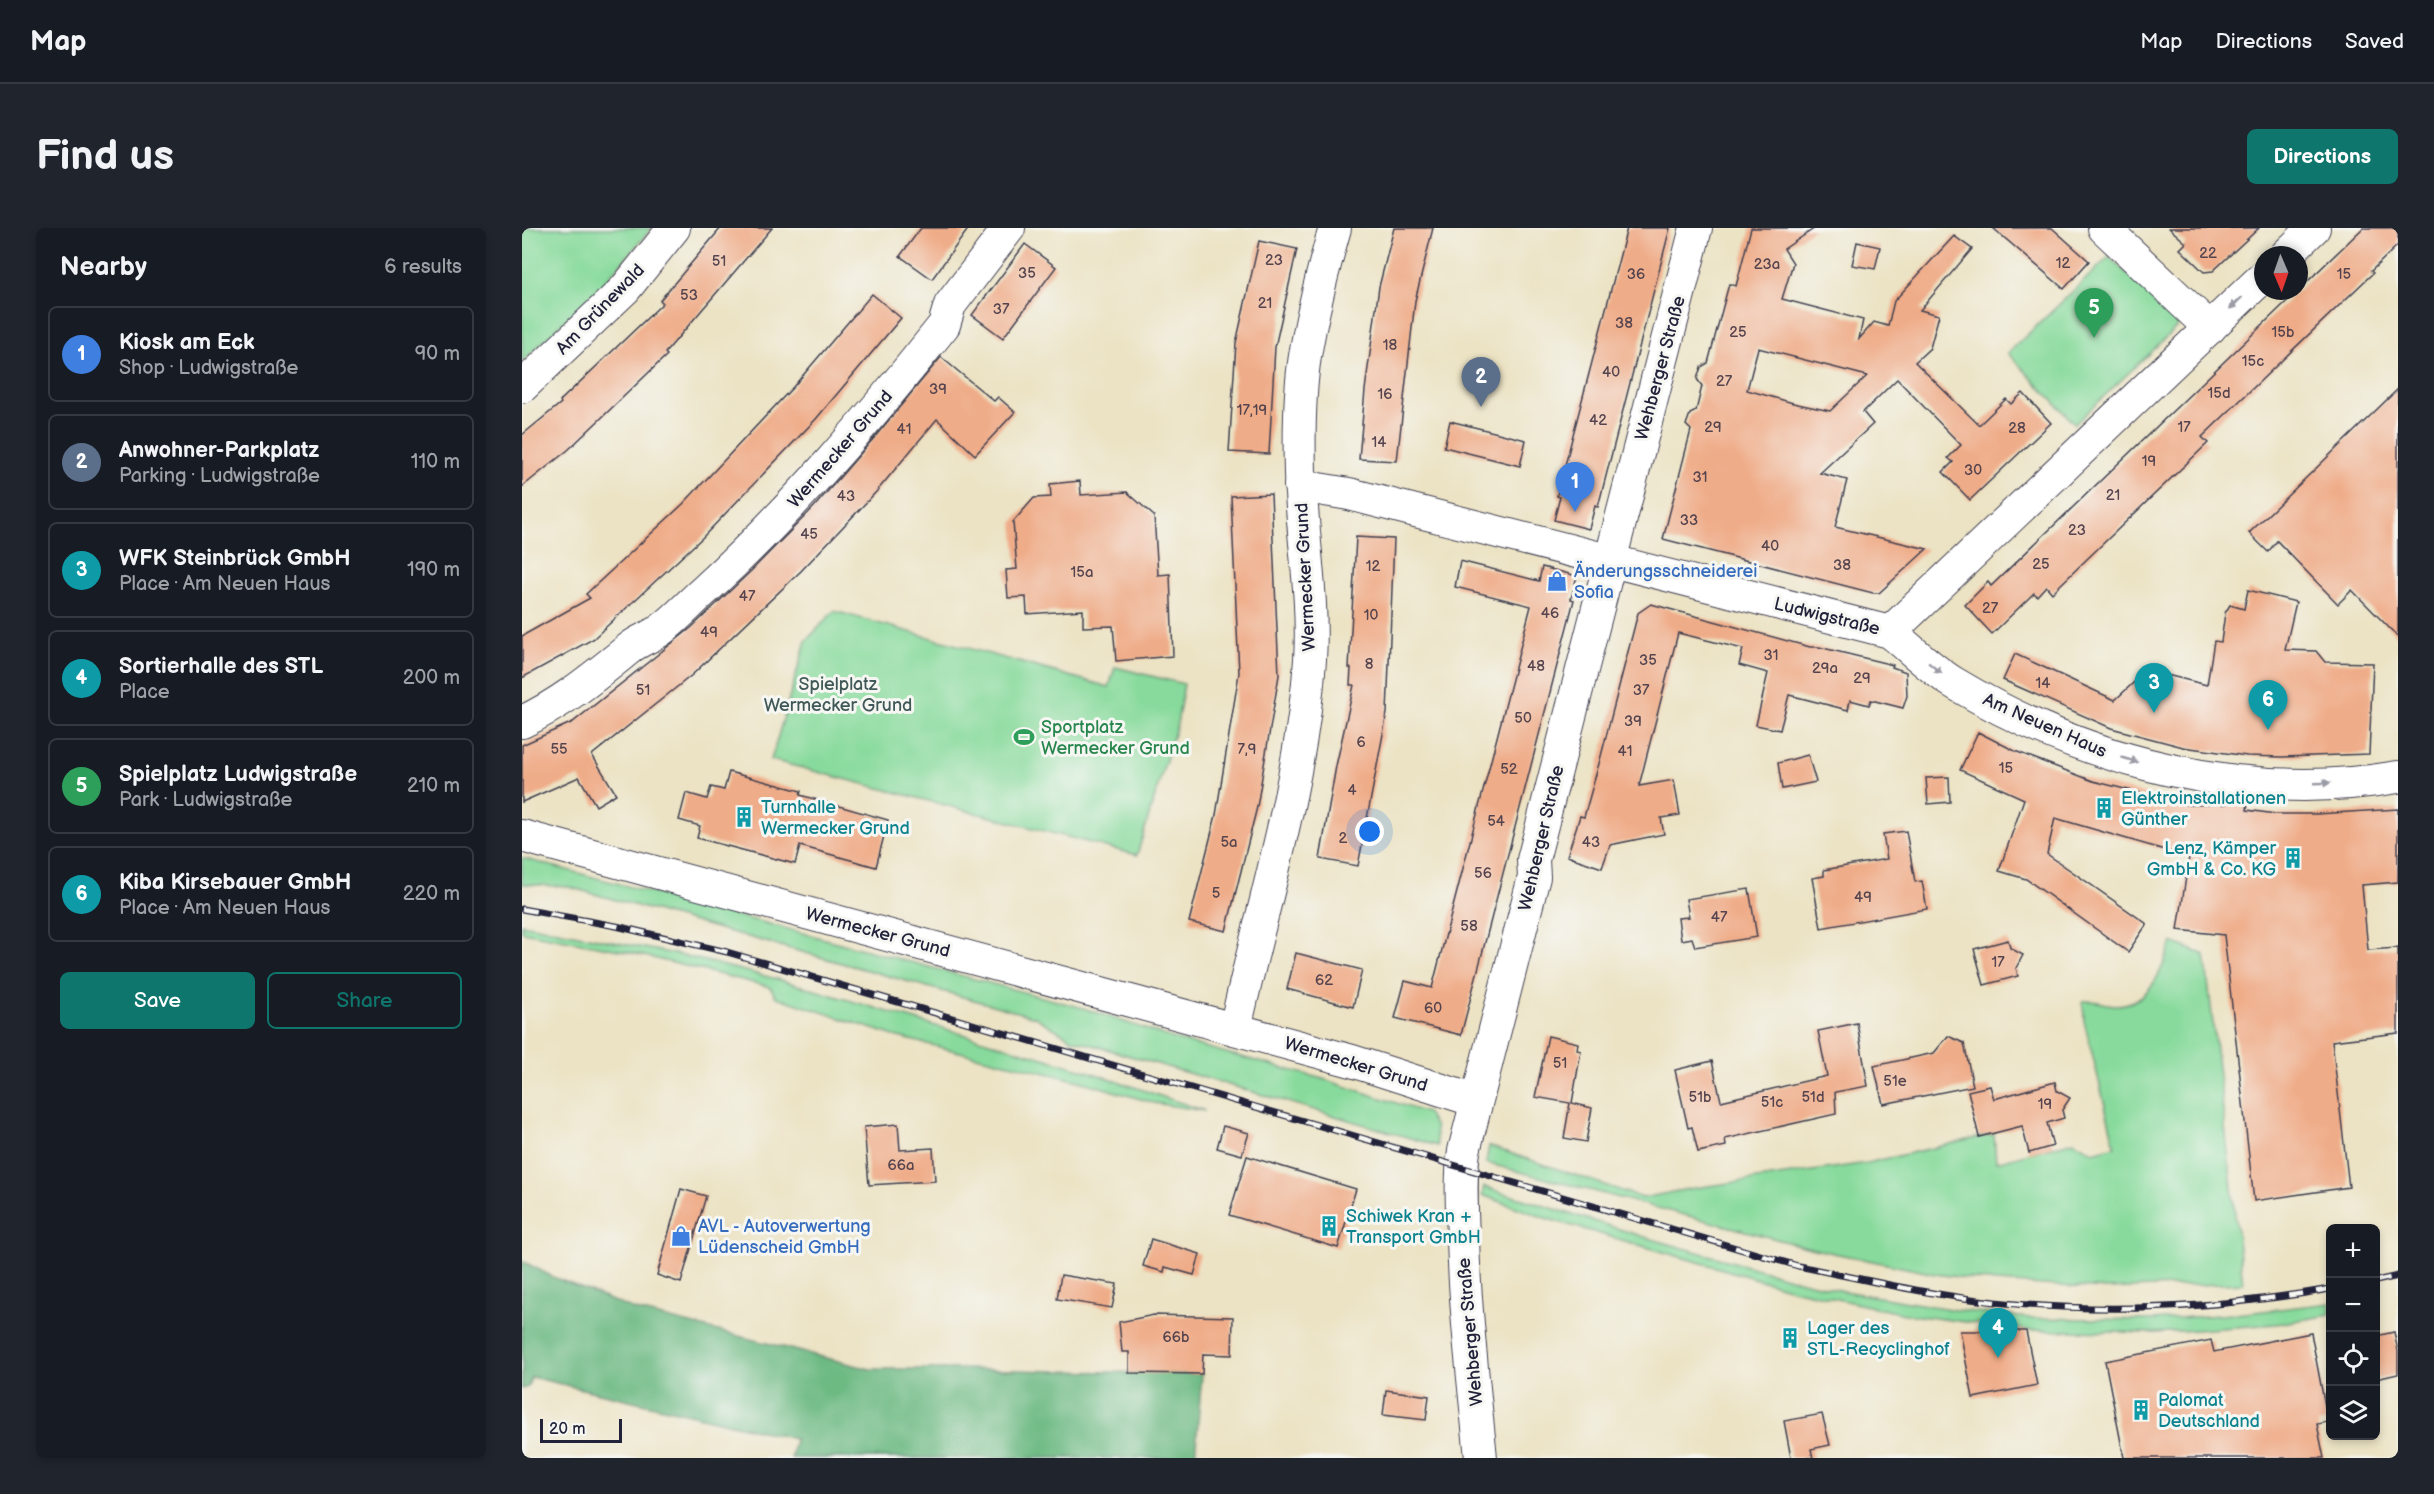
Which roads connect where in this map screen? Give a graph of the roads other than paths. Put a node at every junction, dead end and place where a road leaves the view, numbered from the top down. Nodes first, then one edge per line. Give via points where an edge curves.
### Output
1 (674, 228) edge
2 (1009, 228) edge
3 (1335, 228) edge
4 (1696, 228) edge
5 (2104, 228) edge
6 (2314, 228) edge
7 (2295, 246) edge
8 (2254, 286) edge
9 (2210, 328) junction
10 (522, 387) edge
11 (1300, 486) junction
12 (1610, 560) junction
13 (1890, 632) junction
14 (522, 722) edge
15 (2398, 777) edge
16 (522, 836) edge
17 (1234, 1029) junction
18 (1476, 1101) junction
19 (1481, 1458) edge

1 - 10 street, Am Grünewald via 625,289
2 - 14 street, Wermecker Grund via 951,305 944,325 785,512 661,630 634,645 578,690
3 - 11 street, Wermecker Grund via 1304,357
4 - 12 street, Wehberger Straße
5 - 9 street
6 - 7 street
8 -> 9 street, Ludwigstraße
9 - 13 street, Ludwigstraße
11 - 12 street, Ludwigstraße via 1349,494
11 - 17 street, Wermecker Grund via 1311,620 1302,731 1295,779
12 - 13 street, Ludwigstraße
12 - 18 street, Wehberger Straße
13 -> 15 street, Am Neuen Haus via 1952,682 2076,742 2134,762 2227,780 2293,784
16 - 17 street, Wermecker Grund
17 - 18 street, Wermecker Grund
18 - 19 street, Wehberger Straße via 1464,1151 1462,1199 1467,1321

